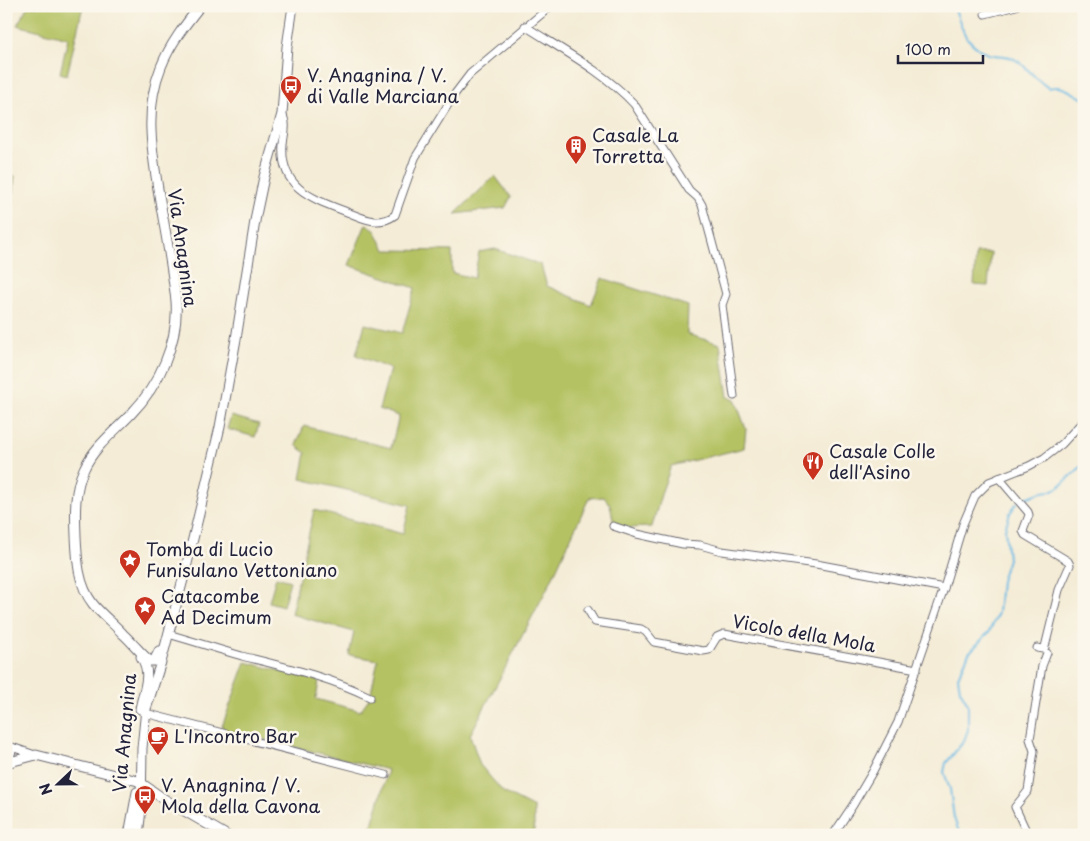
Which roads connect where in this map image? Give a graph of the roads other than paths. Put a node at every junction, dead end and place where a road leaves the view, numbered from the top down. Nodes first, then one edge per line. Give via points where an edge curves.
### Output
1 (200, 6) edge
2 (293, 6) edge
3 (551, 6) edge
4 (1016, 6) edge
5 (985, 14) dead end
6 (525, 26) junction
7 (282, 114) junction
8 (734, 396) dead end
9 (1084, 420) edge
10 (999, 478) junction
11 (613, 526) dead end
12 (944, 588) junction
13 (588, 610) dead end
14 (174, 612) junction
15 (1043, 618) dead end
16 (1052, 620) junction
17 (168, 634) junction
18 (128, 639) junction
19 (1037, 648) dead end
20 (1047, 653) dead end
21 (916, 669) junction
22 (370, 697) dead end
23 (145, 713) junction
24 (13, 748) edge
25 (36, 756) junction
26 (9, 758) edge
27 (386, 775) dead end
28 (140, 782) junction
29 (129, 835) edge
30 (138, 835) edge
31 (226, 835) edge
32 (833, 835) edge
33 (1028, 835) edge

1 - 18 main road, Via Anagnina via 162,64 155,85 150,121 175,293 174,334 153,385 135,410 90,459 76,496 77,548 82,583 91,601
2 - 7 main road, Via Anagnina
3 - 6 street
4 - 5 street
6 - 7 street via 470,74 454,95 415,158 395,215 389,220 368,220 312,198 297,188 285,166 286,122
6 - 8 street via 626,95 702,205 726,294 722,304
7 - 14 main road, Via Anagnina via 257,209 218,432
9 - 10 street via 1044,458
10 - 12 street via 987,484 976,496 964,520
10 - 16 street via 1025,508 1028,515 1025,535 1070,564 1059,590
11 - 12 street via 683,544
12 - 21 street
13 - 21 street, Vicolo della Mola via 595,622 641,629 654,642 703,651 709,650 717,637 724,634
14 - 17 main road, Via Anagnina
14 - 18 main road, Via Anagnina via 155,661 151,662
15 - 16 street
16 - 19 street via 1045,648
17 - 22 street via 320,677
17 - 23 main road, Via Anagnina
18 - 28 main road, Via Anagnina via 144,660 148,673 138,724
20 - 33 street via 1030,739 1034,751 1028,790 1015,807
21 - 32 street via 887,746
23 - 27 street
23 - 28 main road, Via Anagnina
24 - 25 street
24 - 26 street
25 - 26 main road
25 - 28 main road
28 - 29 main road, Via Anagnina
28 - 30 main road, Via Anagnina
28 - 31 main road

